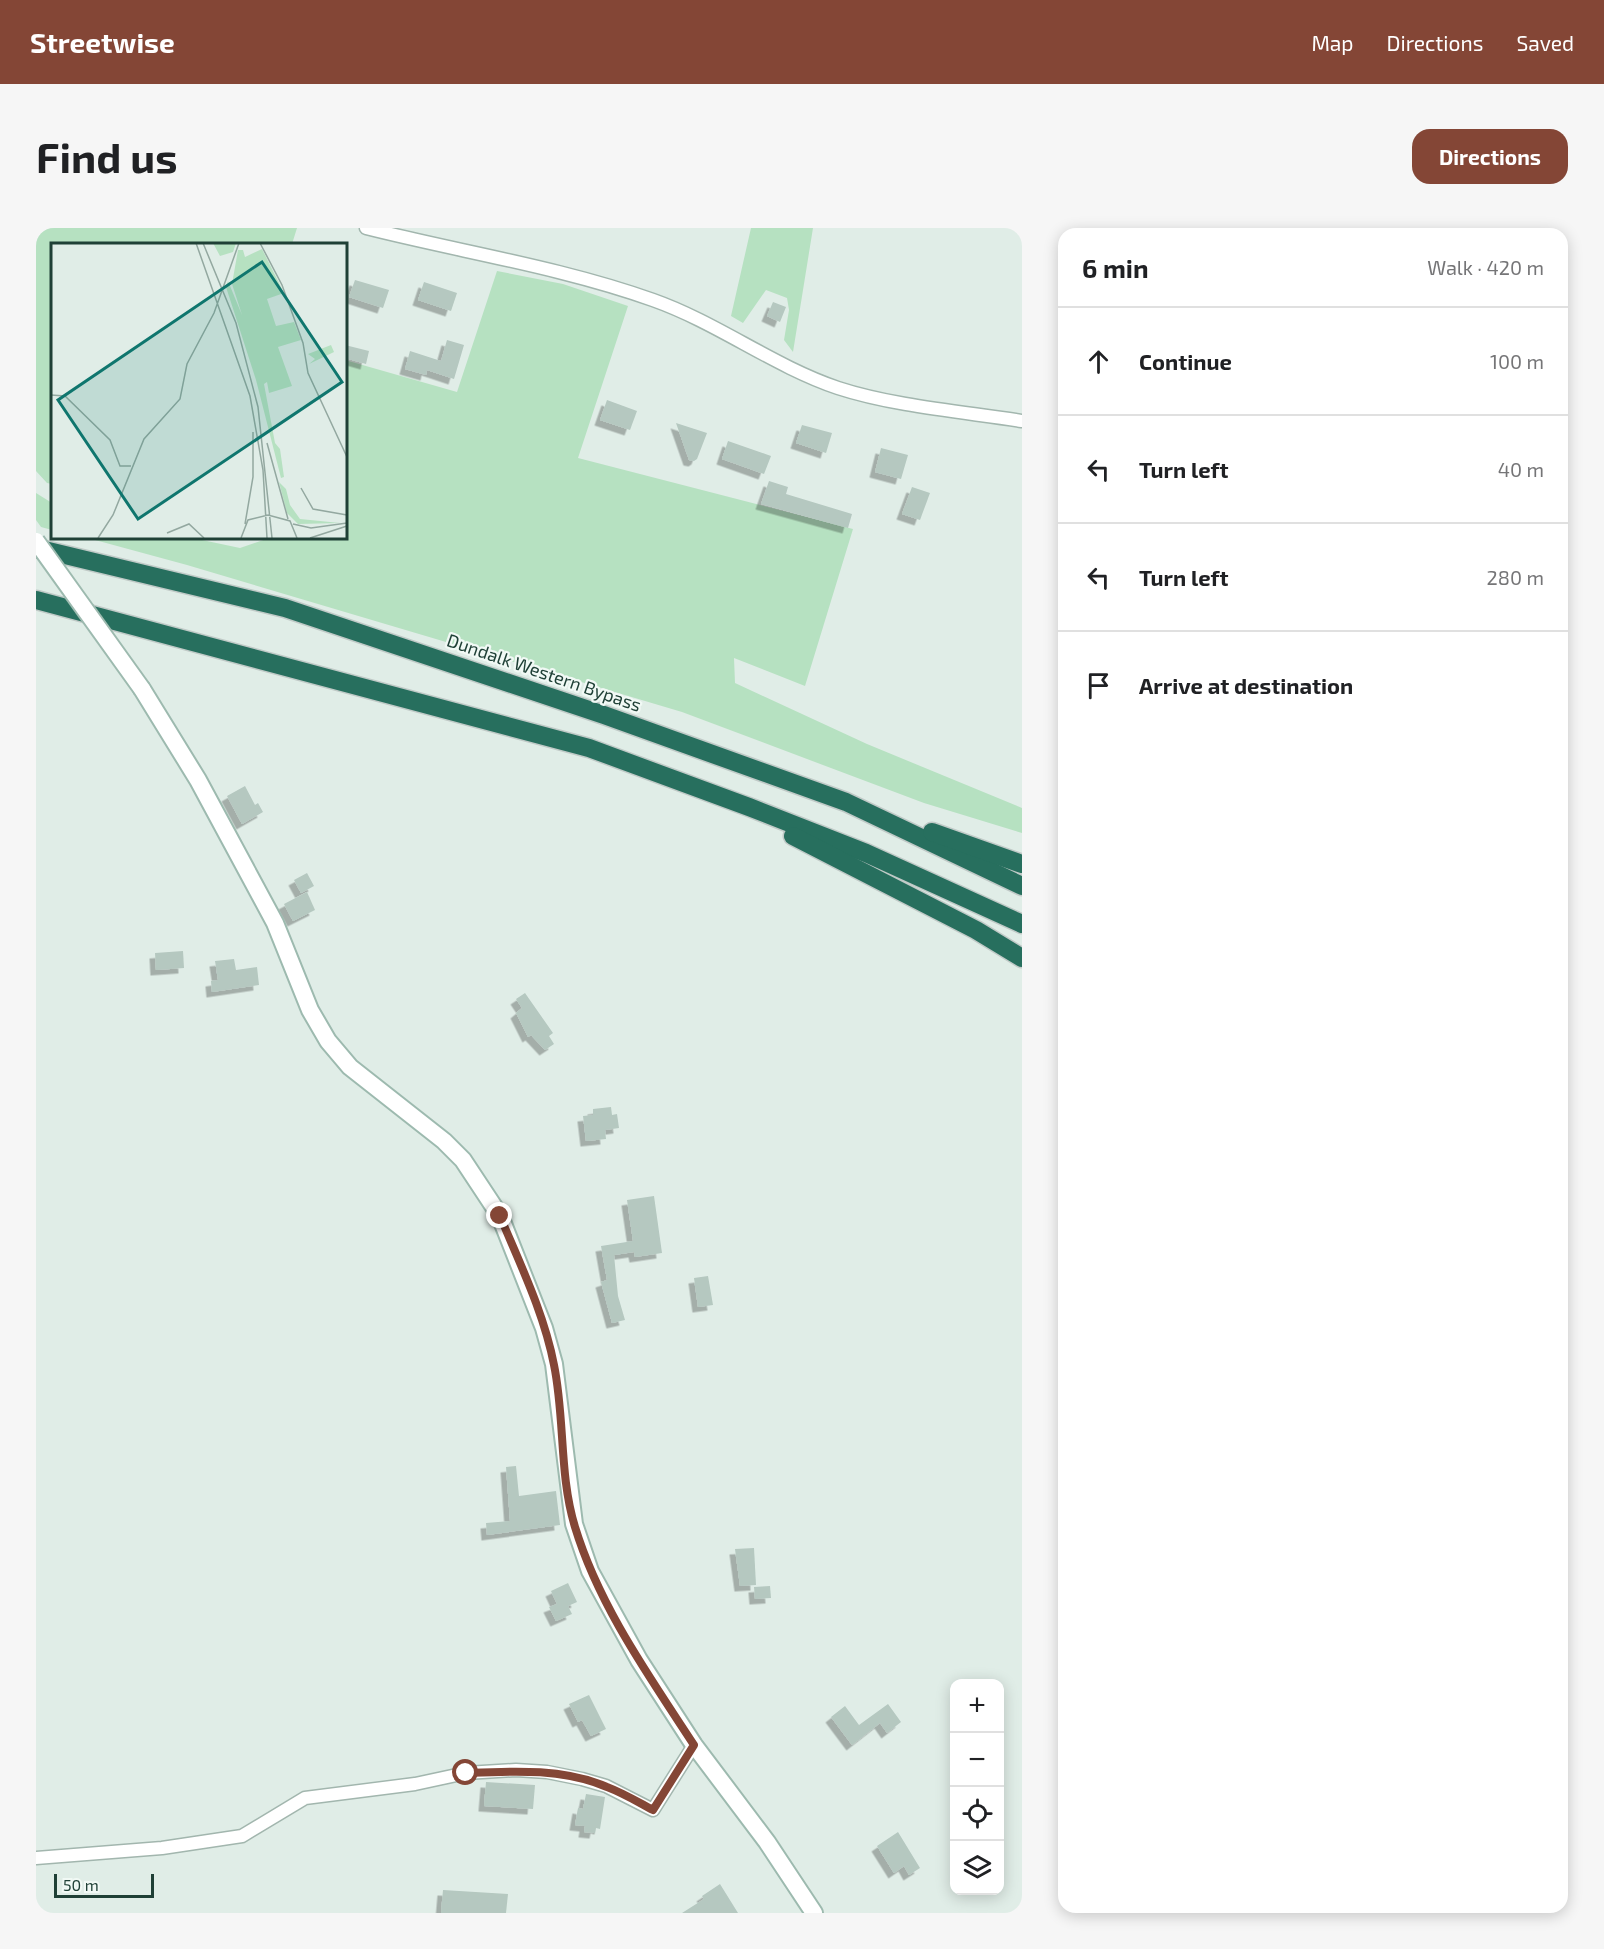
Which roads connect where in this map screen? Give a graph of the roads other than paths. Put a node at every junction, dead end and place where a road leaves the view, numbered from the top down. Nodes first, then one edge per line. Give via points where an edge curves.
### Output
1 (366, 228) edge
2 (1022, 421) edge
3 (36, 541) edge
4 (36, 548) edge
5 (36, 600) edge
6 (846, 801) junction
7 (749, 807) junction
8 (1022, 864) edge
9 (1022, 886) edge
10 (1022, 924) edge
11 (1022, 958) edge
12 (694, 1745) junction
13 (36, 1858) edge
14 (813, 1913) edge

1 - 2 street via 502,259 652,300 704,320 807,375 840,388
3 - 12 street, bridge via 142,689 198,780 275,923 310,1010 328,1041 350,1068 463,1160 500,1216 554,1364 574,1524 590,1571 639,1660
4 - 6 highway, Dundalk Western Bypass via 285,608 615,718
5 - 7 highway via 589,748
6 - 8 highway
6 - 9 highway, Dundalk Western Bypass
7 - 10 highway
7 - 11 highway via 794,837 976,930
12 - 13 street via 653,1810 606,1786 547,1772 466,1773 415,1784 305,1798 242,1836 162,1848
12 - 14 street via 767,1842

